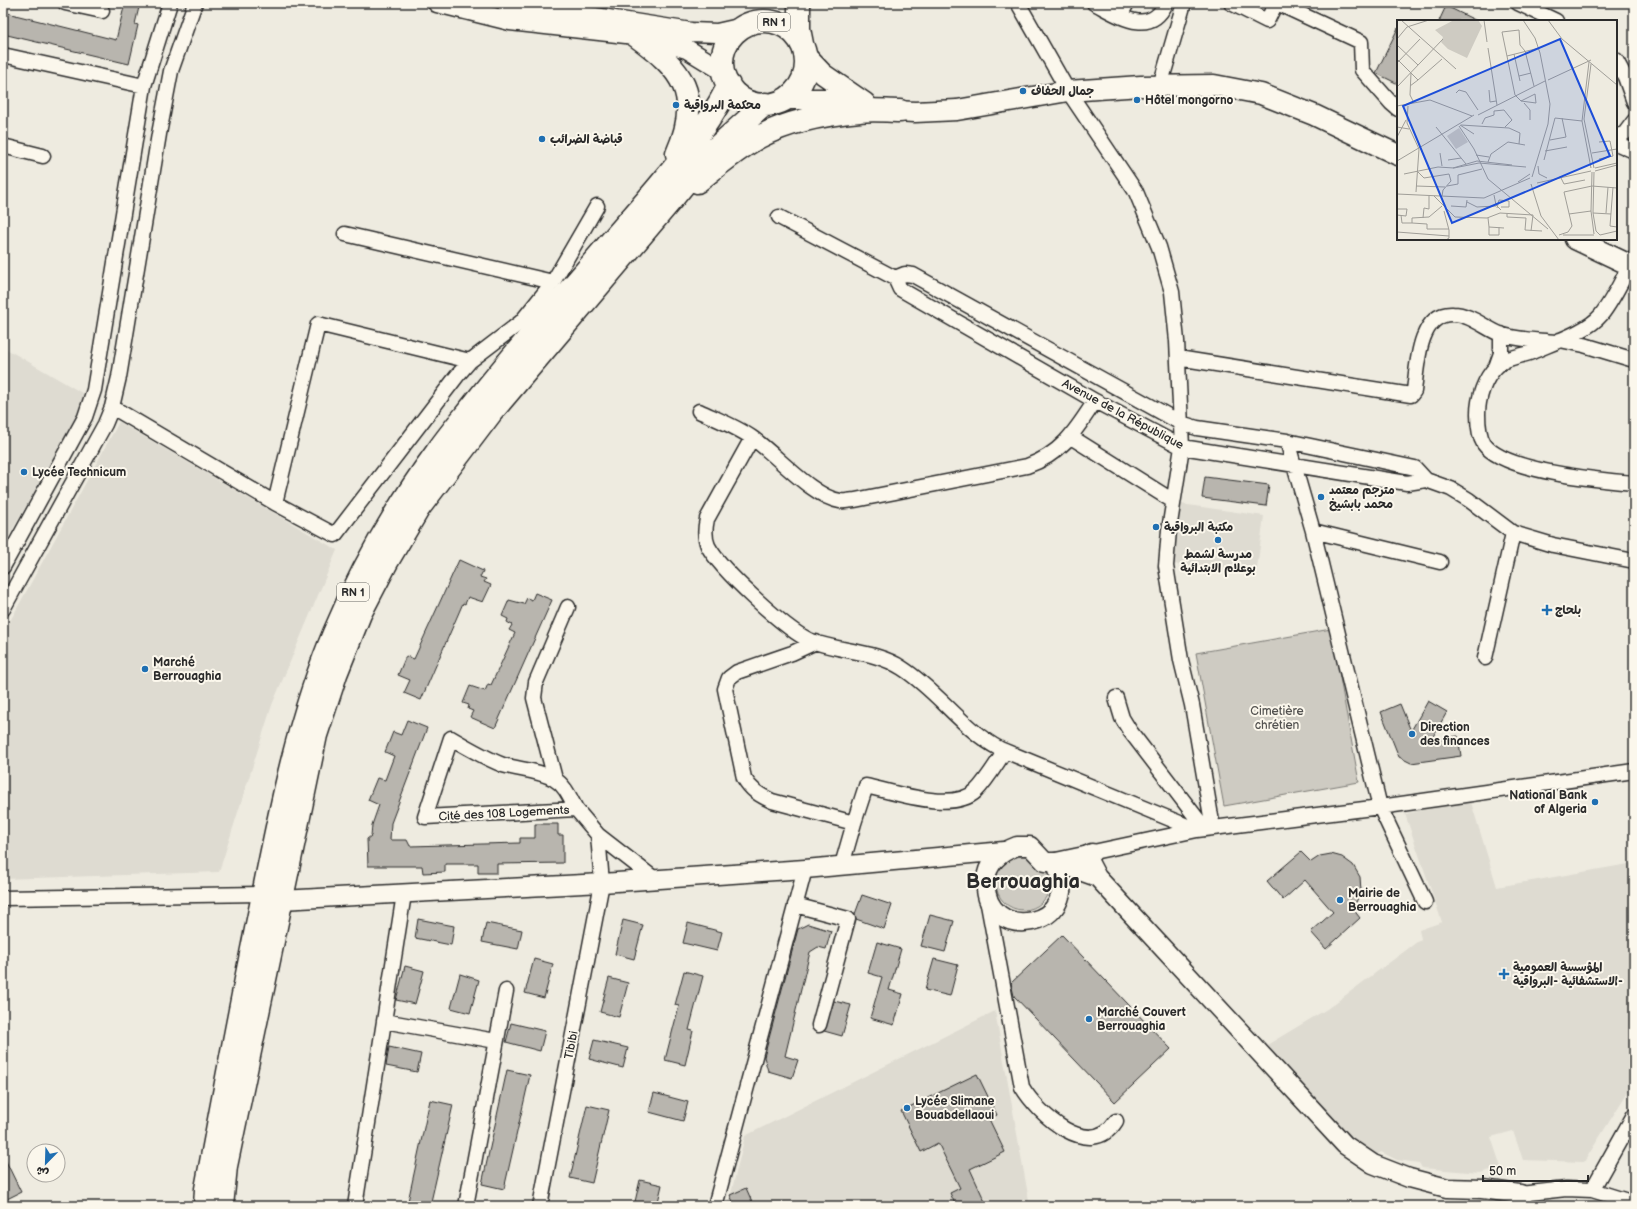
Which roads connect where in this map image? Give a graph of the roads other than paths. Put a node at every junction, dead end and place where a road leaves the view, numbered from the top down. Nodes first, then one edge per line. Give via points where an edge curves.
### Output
1 (65, 3) edge
2 (170, 3) edge
3 (195, 3) edge
4 (437, 3) edge
5 (767, 3) edge
6 (799, 3) edge
7 (1018, 3) edge
8 (1094, 3) edge
9 (1126, 3) edge
10 (1166, 3) edge
11 (1184, 3) edge
12 (1231, 3) edge
13 (1276, 3) edge
14 (1518, 3) edge
15 (511, 8) edge
16 (102, 11) dead end
17 (1120, 16) junction
18 (1554, 20) edge
19 (746, 25) junction
20 (634, 36) junction
21 (804, 50) junction
22 (3, 55) edge
23 (1617, 62) edge
24 (726, 78) junction
25 (144, 86) junction
26 (1160, 86) junction
27 (1617, 88) edge
28 (1068, 91) junction
29 (775, 102) junction
30 (1634, 103) edge
31 (1397, 108) edge
32 (875, 110) junction
33 (900, 112) junction
34 (1634, 122) edge
35 (1617, 137) edge
36 (1617, 143) edge
37 (3, 146) edge
38 (1634, 151) edge
39 (1397, 155) edge
40 (43, 156) dead end
41 (670, 188) junction
42 (597, 206) dead end
43 (779, 217) dead end
44 (345, 234) dead end
45 (1577, 240) edge
46 (1632, 266) edge
47 (895, 278) junction
48 (553, 282) junction
49 (1501, 334) junction
50 (1557, 341) junction
51 (1178, 358) junction
52 (1634, 360) edge
53 (470, 361) junction
54 (1496, 367) junction
55 (1095, 401) junction
56 (112, 407) junction
57 (699, 411) dead end
58 (1181, 423) junction
59 (1071, 437) junction
60 (752, 438) junction
61 (1286, 441) junction
62 (1182, 447) junction
63 (1292, 464) junction
64 (1426, 480) junction
65 (1634, 483) edge
66 (1173, 501) junction
67 (275, 503) junction
68 (1313, 531) junction
69 (1513, 533) junction
70 (1634, 561) edge
71 (1440, 562) dead end
72 (3, 567) edge
73 (568, 606) dead end
74 (3, 609) edge
75 (816, 642) junction
76 (1485, 658) dead end
77 (1116, 698) dead end
78 (1005, 751) junction
79 (1634, 771) edge
80 (555, 779) junction
81 (1380, 807) junction
82 (576, 809) junction
83 (854, 823) junction
84 (1205, 829) junction
85 (598, 835) junction
86 (1004, 851) junction
87 (1092, 853) junction
88 (1050, 862) junction
89 (842, 865) junction
90 (804, 870) junction
91 (1098, 877) junction
92 (656, 880) junction
93 (602, 883) junction
94 (985, 888) junction
95 (404, 894) junction
96 (272, 897) junction
97 (3, 898) edge
98 (1425, 902) dead end
99 (795, 905) junction
100 (506, 991) dead end
101 (384, 1021) junction
102 (819, 1025) dead end
103 (496, 1041) junction
104 (1634, 1115) edge
105 (1116, 1121) dead end
106 (1592, 1190) junction
107 (1522, 1200) edge
108 (1634, 1203) edge
109 (205, 1206) edge
110 (222, 1206) edge
111 (355, 1206) edge
112 (466, 1206) edge
113 (540, 1206) edge
114 (715, 1206) edge

1 - 16 street
2 - 25 street
3 - 56 street via 171,71
4 - 15 street
5 - 19 highway, RN 1
6 - 21 highway, RN 1 via 798,15
7 - 28 street
8 - 17 street
9 - 17 street
10 - 17 street via 1158,16 1149,21 1140,23
11 - 26 street
12 - 13 street via 1267,21
13 - 31 street via 1361,42 1362,70
14 - 18 street
15 - 19 street via 691,32 717,33
15 - 20 street
19 - 21 highway, RN 1 via 767,21 781,24 793,32
19 - 24 highway, RN 1 via 728,40 722,55
20 - 24 street via 687,49
20 - 41 highway, RN 1 via 667,60 678,72 689,101 688,120
21 - 29 highway, RN 1 via 806,69 802,81 795,91
21 - 32 main road via 823,74
22 - 25 street
23 - 30 street
24 - 29 highway via 744,100
24 - 41 highway, RN 1 via 710,118
25 - 72 street via 94,390 85,417
26 - 28 main road
26 - 39 main road via 1214,85 1261,94 1314,115
27 - 30 street via 1625,91
28 - 33 main road via 957,110
28 - 51 street via 1136,192 1159,247 1172,292
29 - 32 main road via 830,100
29 - 41 highway, RN 1
32 - 33 main road
33 - 41 highway via 861,110 783,126
34 - 35 street via 1625,133
36 - 38 street
37 - 40 street
41 - 96 highway, RN 1 via 511,358 437,451 374,550 334,634 297,742
42 - 48 street
43 - 47 street, Avenue de la République
44 - 48 street
45 - 46 main road
46 - 50 street via 1601,316 1578,332
47 - 55 street, Avenue de la République via 900,289
47 - 58 street, Avenue de la République via 905,274 913,275
48 - 53 street via 521,322
49 - 50 street
49 - 51 street via 1468,318 1453,314 1443,315 1436,320 1420,344 1414,391 1411,395
49 - 54 street via 1501,353
50 - 52 street via 1584,344
50 - 54 street via 1507,359
51 - 58 street
53 - 67 street via 335,535
53 - 67 street via 318,324
54 - 65 street via 1484,385 1478,404 1478,425 1483,443 1493,453 1506,460 1573,478
55 - 59 street
55 - 62 street, Avenue de la République
56 - 67 street
56 - 74 street via 85,462
57 - 60 street via 739,429
58 - 61 street, Avenue de la République via 1197,428
58 - 62 street
59 - 60 street via 1049,457 1026,466 840,501 825,496 812,487
59 - 66 street
60 - 75 street via 706,519 704,530 707,544 716,559 782,623 794,632
61 - 63 street
61 - 64 street, Avenue de la République via 1415,468
62 - 63 street, Avenue de la République
62 - 66 street
63 - 64 street, Avenue de la République via 1407,483
63 - 68 street
64 - 69 street, Avenue de la République via 1451,489
66 - 84 street via 1166,566 1181,660 1192,705
68 - 71 street
68 - 81 street
69 - 70 street, Avenue de la République via 1553,545
69 - 76 street
73 - 80 street via 536,682 534,698
75 - 78 street via 884,660 900,667 916,677 985,741
75 - 83 street via 737,672 729,678 725,689 744,778 750,788 759,796 772,801
77 - 84 street via 1122,718 1130,731
78 - 83 street via 976,791 956,800 926,799 866,786
78 - 84 street
79 - 81 street
80 - 82 street, Cité des 108 Logements via 564,788
80 - 82 street, Cité des 108 Logements via 538,772 503,765 451,738 425,817
81 - 84 street
81 - 98 street
82 - 85 street, Cité des 108 Logements
83 - 89 street
84 - 87 street
85 - 92 street, Cité des 108 Logements
85 - 93 street
86 - 88 street via 1017,846 1030,846
86 - 89 street
86 - 94 street via 994,860 986,875
87 - 88 street
87 - 91 street via 1086,856
88 - 91 street
88 - 94 street via 1061,874 1061,896 1046,917 1033,922 1020,923 1008,920 996,912 988,901
89 - 90 street
90 - 92 street
90 - 99 street
91 - 107 street via 1345,1145 1373,1164 1409,1178 1447,1188 1482,1189
92 - 93 street
93 - 95 street
93 - 113 street, Tibibi
94 - 105 street via 1011,1032 1025,1093 1065,1130 1077,1136 1103,1135
95 - 96 street
95 - 101 street
96 - 97 street
96 - 109 highway, RN 1 via 234,1037
96 - 110 highway, RN 1 via 226,1166
99 - 102 street via 848,919
99 - 114 street
100 - 103 street
101 - 103 street
101 - 111 street
103 - 112 street
104 - 106 street
106 - 107 street via 1566,1189
106 - 108 street

